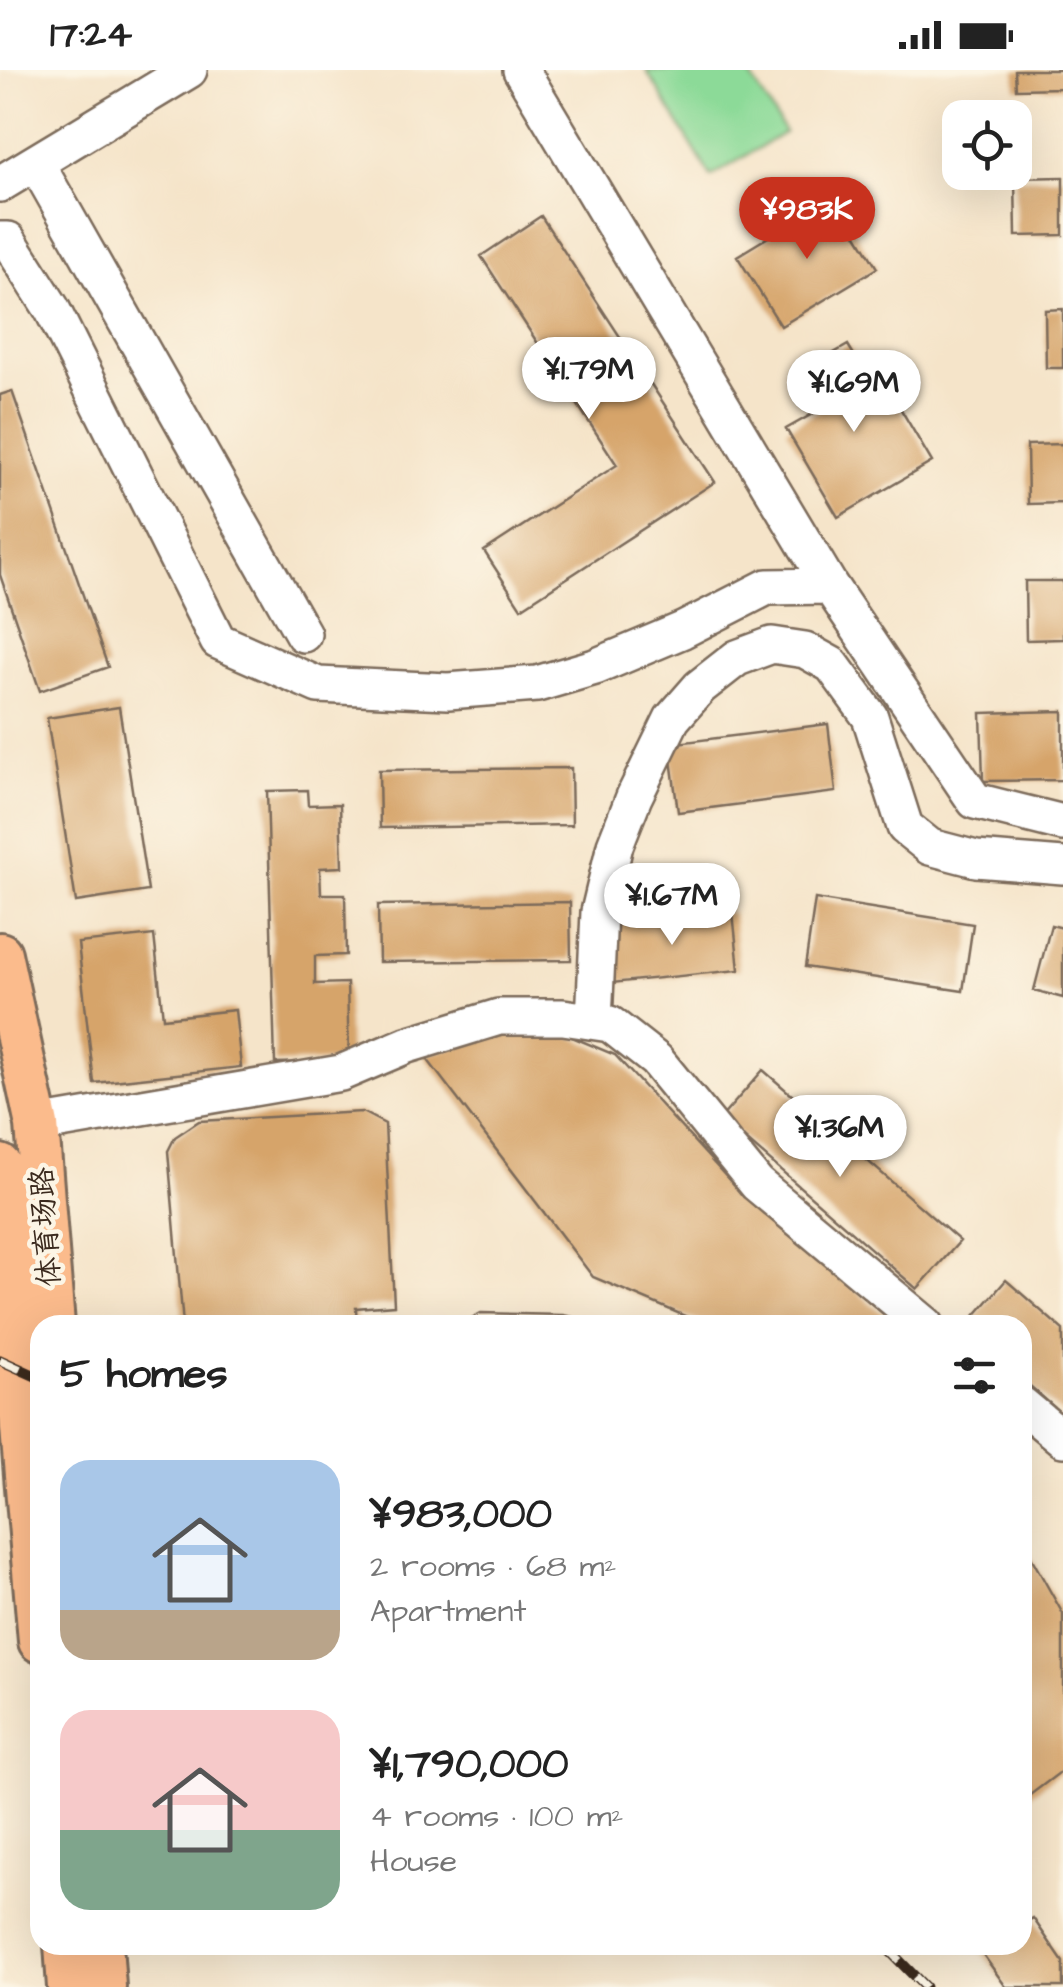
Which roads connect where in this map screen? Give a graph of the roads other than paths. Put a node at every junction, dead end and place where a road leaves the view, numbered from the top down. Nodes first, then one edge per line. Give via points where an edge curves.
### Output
1 (189, 70) edge
2 (521, 70) edge
3 (36, 163) junction
4 (0, 184) edge
5 (0, 240) edge
6 (830, 586) junction
7 (304, 634) dead end
8 (1063, 823) edge
9 (1063, 866) edge
10 (0, 954) edge
11 (594, 1021) junction
12 (37, 1125) junction
13 (0, 1166) edge
14 (52, 1315) edge
15 (914, 1315) edge
16 (1032, 1413) edge
17 (1063, 1438) edge
18 (30, 1522) edge
19 (67, 1955) edge
20 (102, 1955) edge
21 (69, 1987) edge
22 (104, 1987) edge

1 - 3 street
2 - 6 street
3 - 4 street
3 - 7 street
5 - 6 street via 8,240 52,309 218,641 318,685 448,691 538,684 666,638 766,586
6 - 8 street via 975,800
9 - 11 street via 976,859 930,847 905,828 870,716 832,665 805,650 772,645 737,658 700,687 672,719 634,797 599,912
10 - 12 main road, 体育场路
11 - 12 street via 499,1017 341,1073
11 - 15 street via 610,1024 656,1060 758,1184
12 - 14 main road, 体育场路
13 - 18 main road, 体育场路
16 - 17 street
19 - 21 main road
20 - 22 main road

